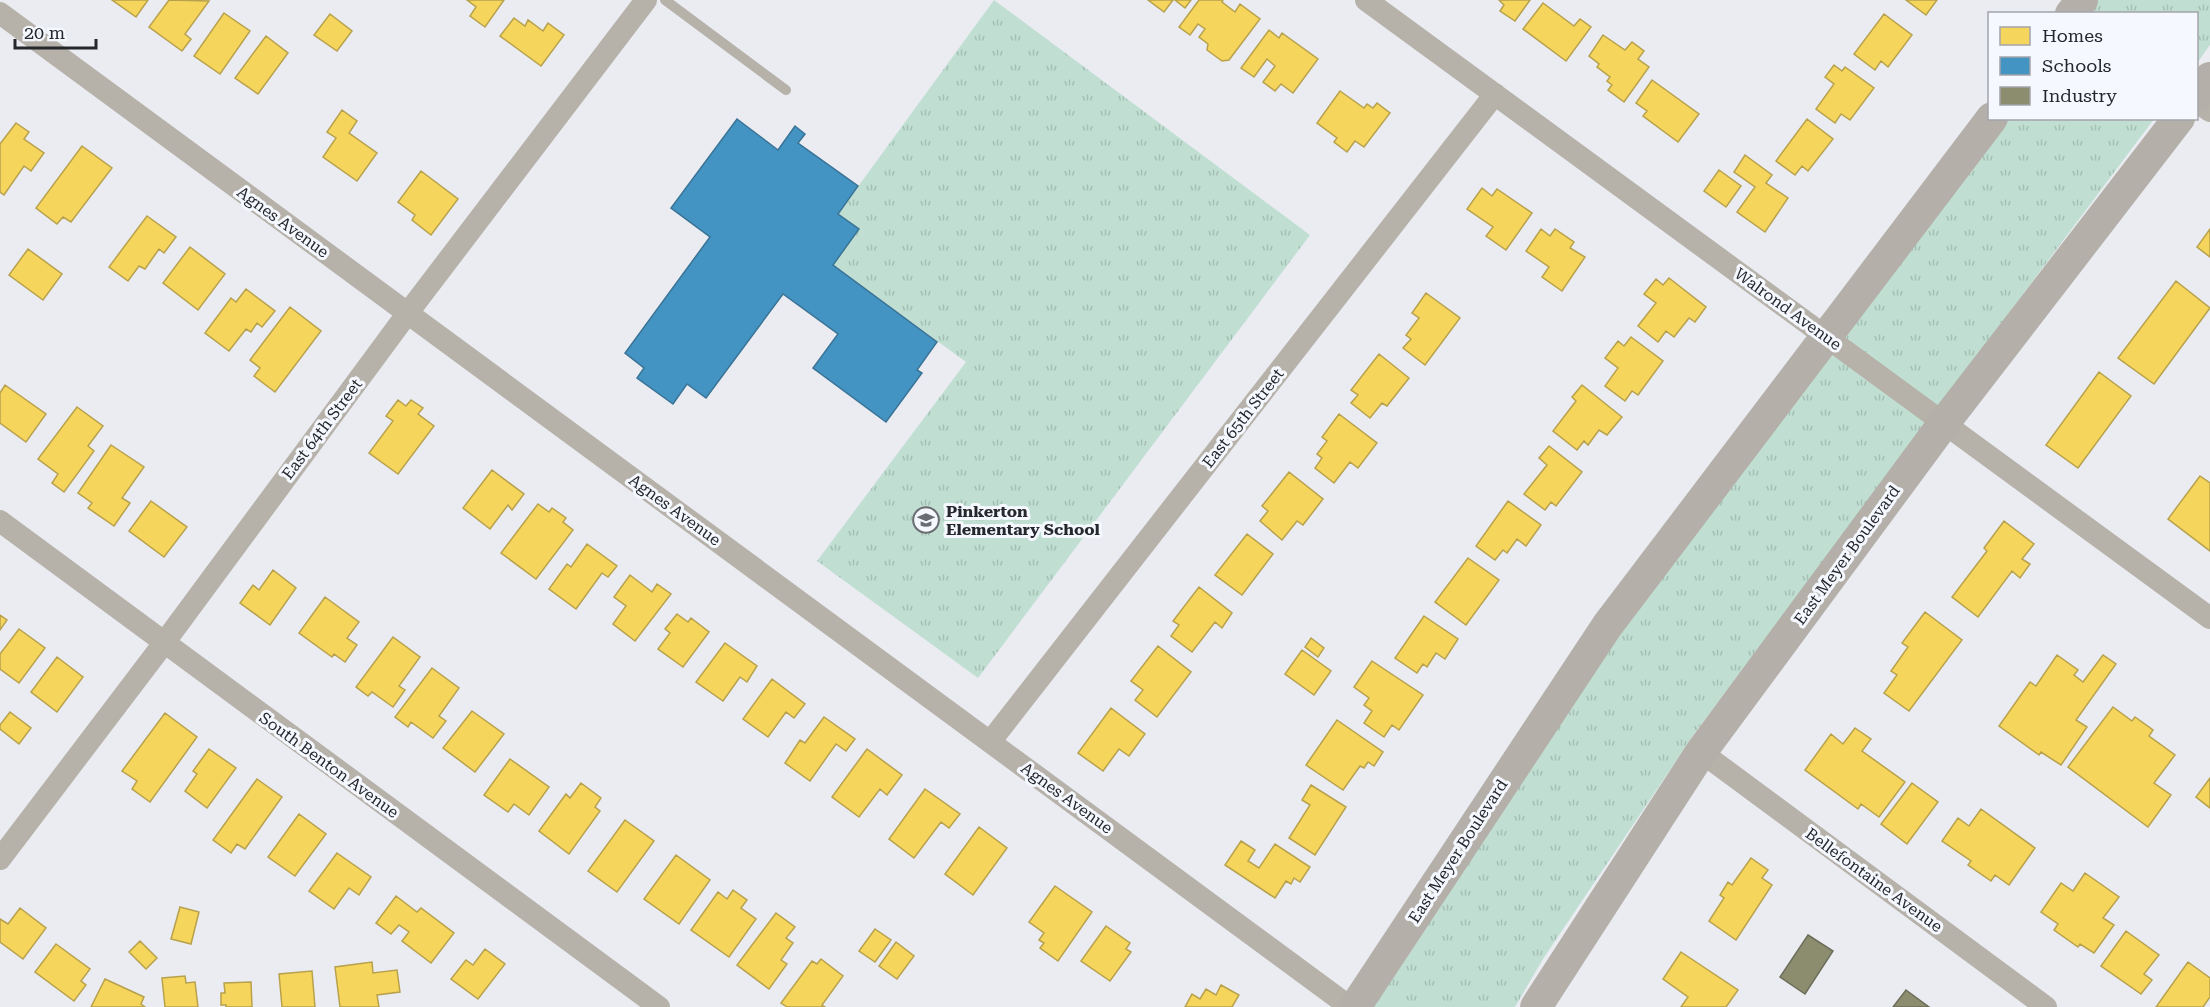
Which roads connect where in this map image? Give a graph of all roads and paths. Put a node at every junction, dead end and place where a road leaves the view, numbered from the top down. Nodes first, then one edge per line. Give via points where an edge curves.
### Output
1 (646, 0) edge
2 (665, 0) edge
3 (1366, 0) edge
4 (0, 13) edge
5 (2210, 78) edge
6 (786, 90) dead end
7 (2198, 93) edge
8 (1495, 94) junction
9 (1990, 120) edge
10 (2177, 120) edge
11 (407, 314) junction
12 (1827, 337) junction
13 (1944, 423) junction
14 (0, 521) edge
15 (2210, 618) edge
16 (164, 643) junction
17 (990, 742) junction
18 (1701, 752) junction
19 (0, 859) edge
20 (659, 1007) edge
21 (1350, 1007) edge
22 (1355, 1007) edge
23 (1536, 1007) edge
24 (2046, 1007) edge

1 - 11 street, East 64th Street
2 - 6 lane
3 - 8 street, Walrond Avenue
4 - 11 street, Agnes Avenue
5 - 7 main road
8 - 12 street, Walrond Avenue
8 - 17 street, East 65th Street
9 - 12 main road, East Meyer Boulevard
10 - 13 main road, East Meyer Boulevard
11 - 16 street, East 64th Street
11 - 17 street, Agnes Avenue
12 - 13 street, Walrond Avenue
12 - 22 main road, East Meyer Boulevard via 1607,626
13 - 15 street, Walrond Avenue
13 - 18 main road, East Meyer Boulevard
14 - 16 street, South Benton Avenue
16 - 19 street, East 64th Street
16 - 20 street, South Benton Avenue
17 - 21 street, Agnes Avenue
18 - 23 main road, East Meyer Boulevard
18 - 24 street, Bellefontaine Avenue

